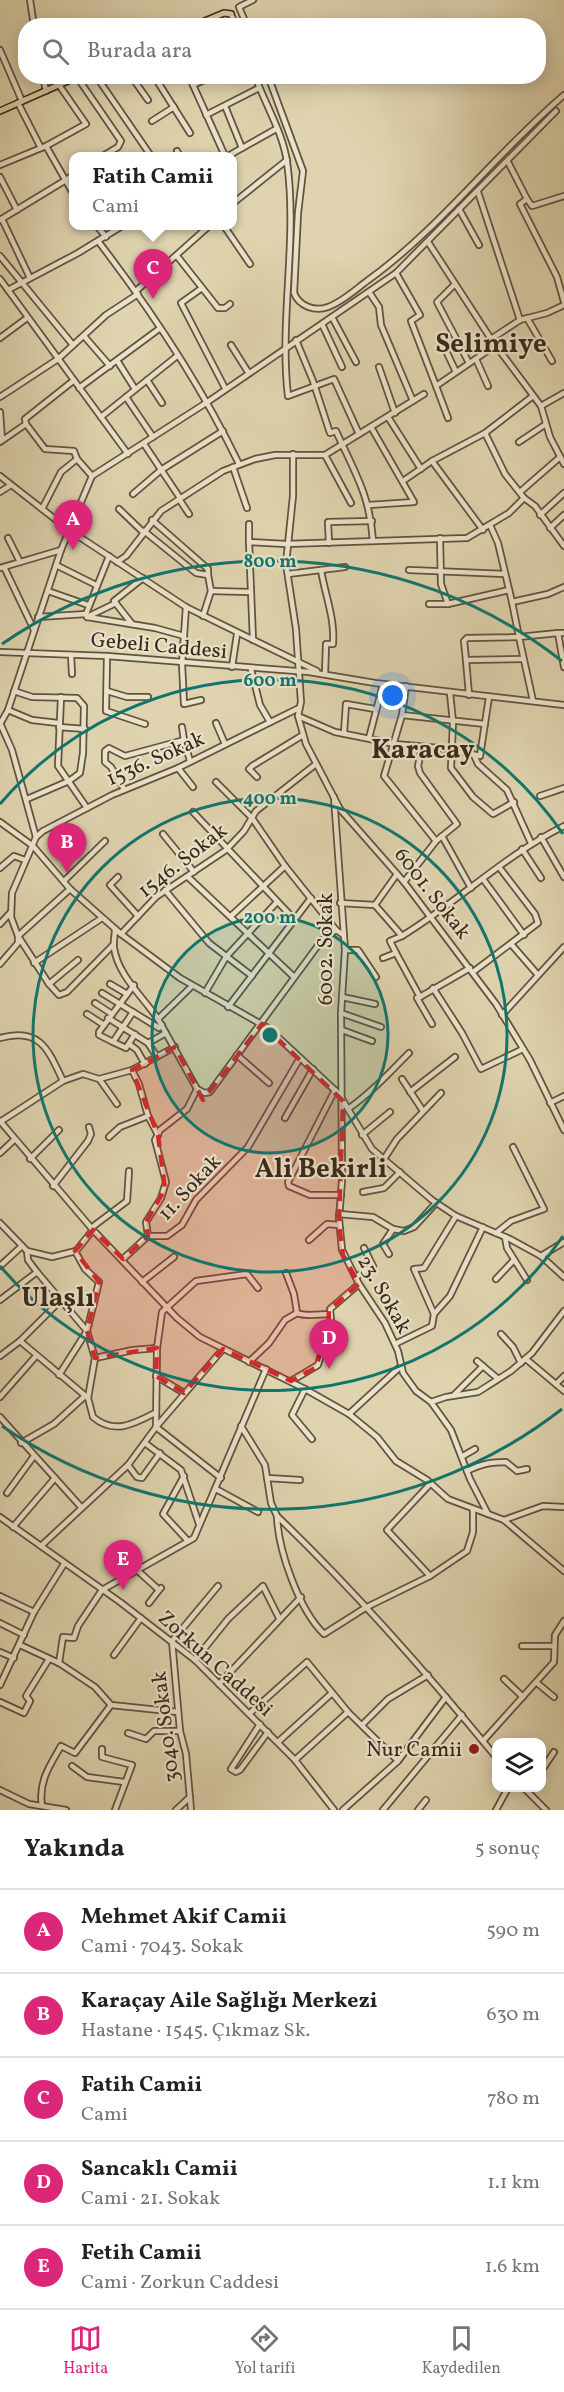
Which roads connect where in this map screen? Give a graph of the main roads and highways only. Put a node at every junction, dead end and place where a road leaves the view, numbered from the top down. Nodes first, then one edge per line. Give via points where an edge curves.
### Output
1 (231, 14) road end
2 (212, 18) edge
3 (61, 84) edge
4 (0, 110) edge

1 - 2 main road
3 - 4 main road

